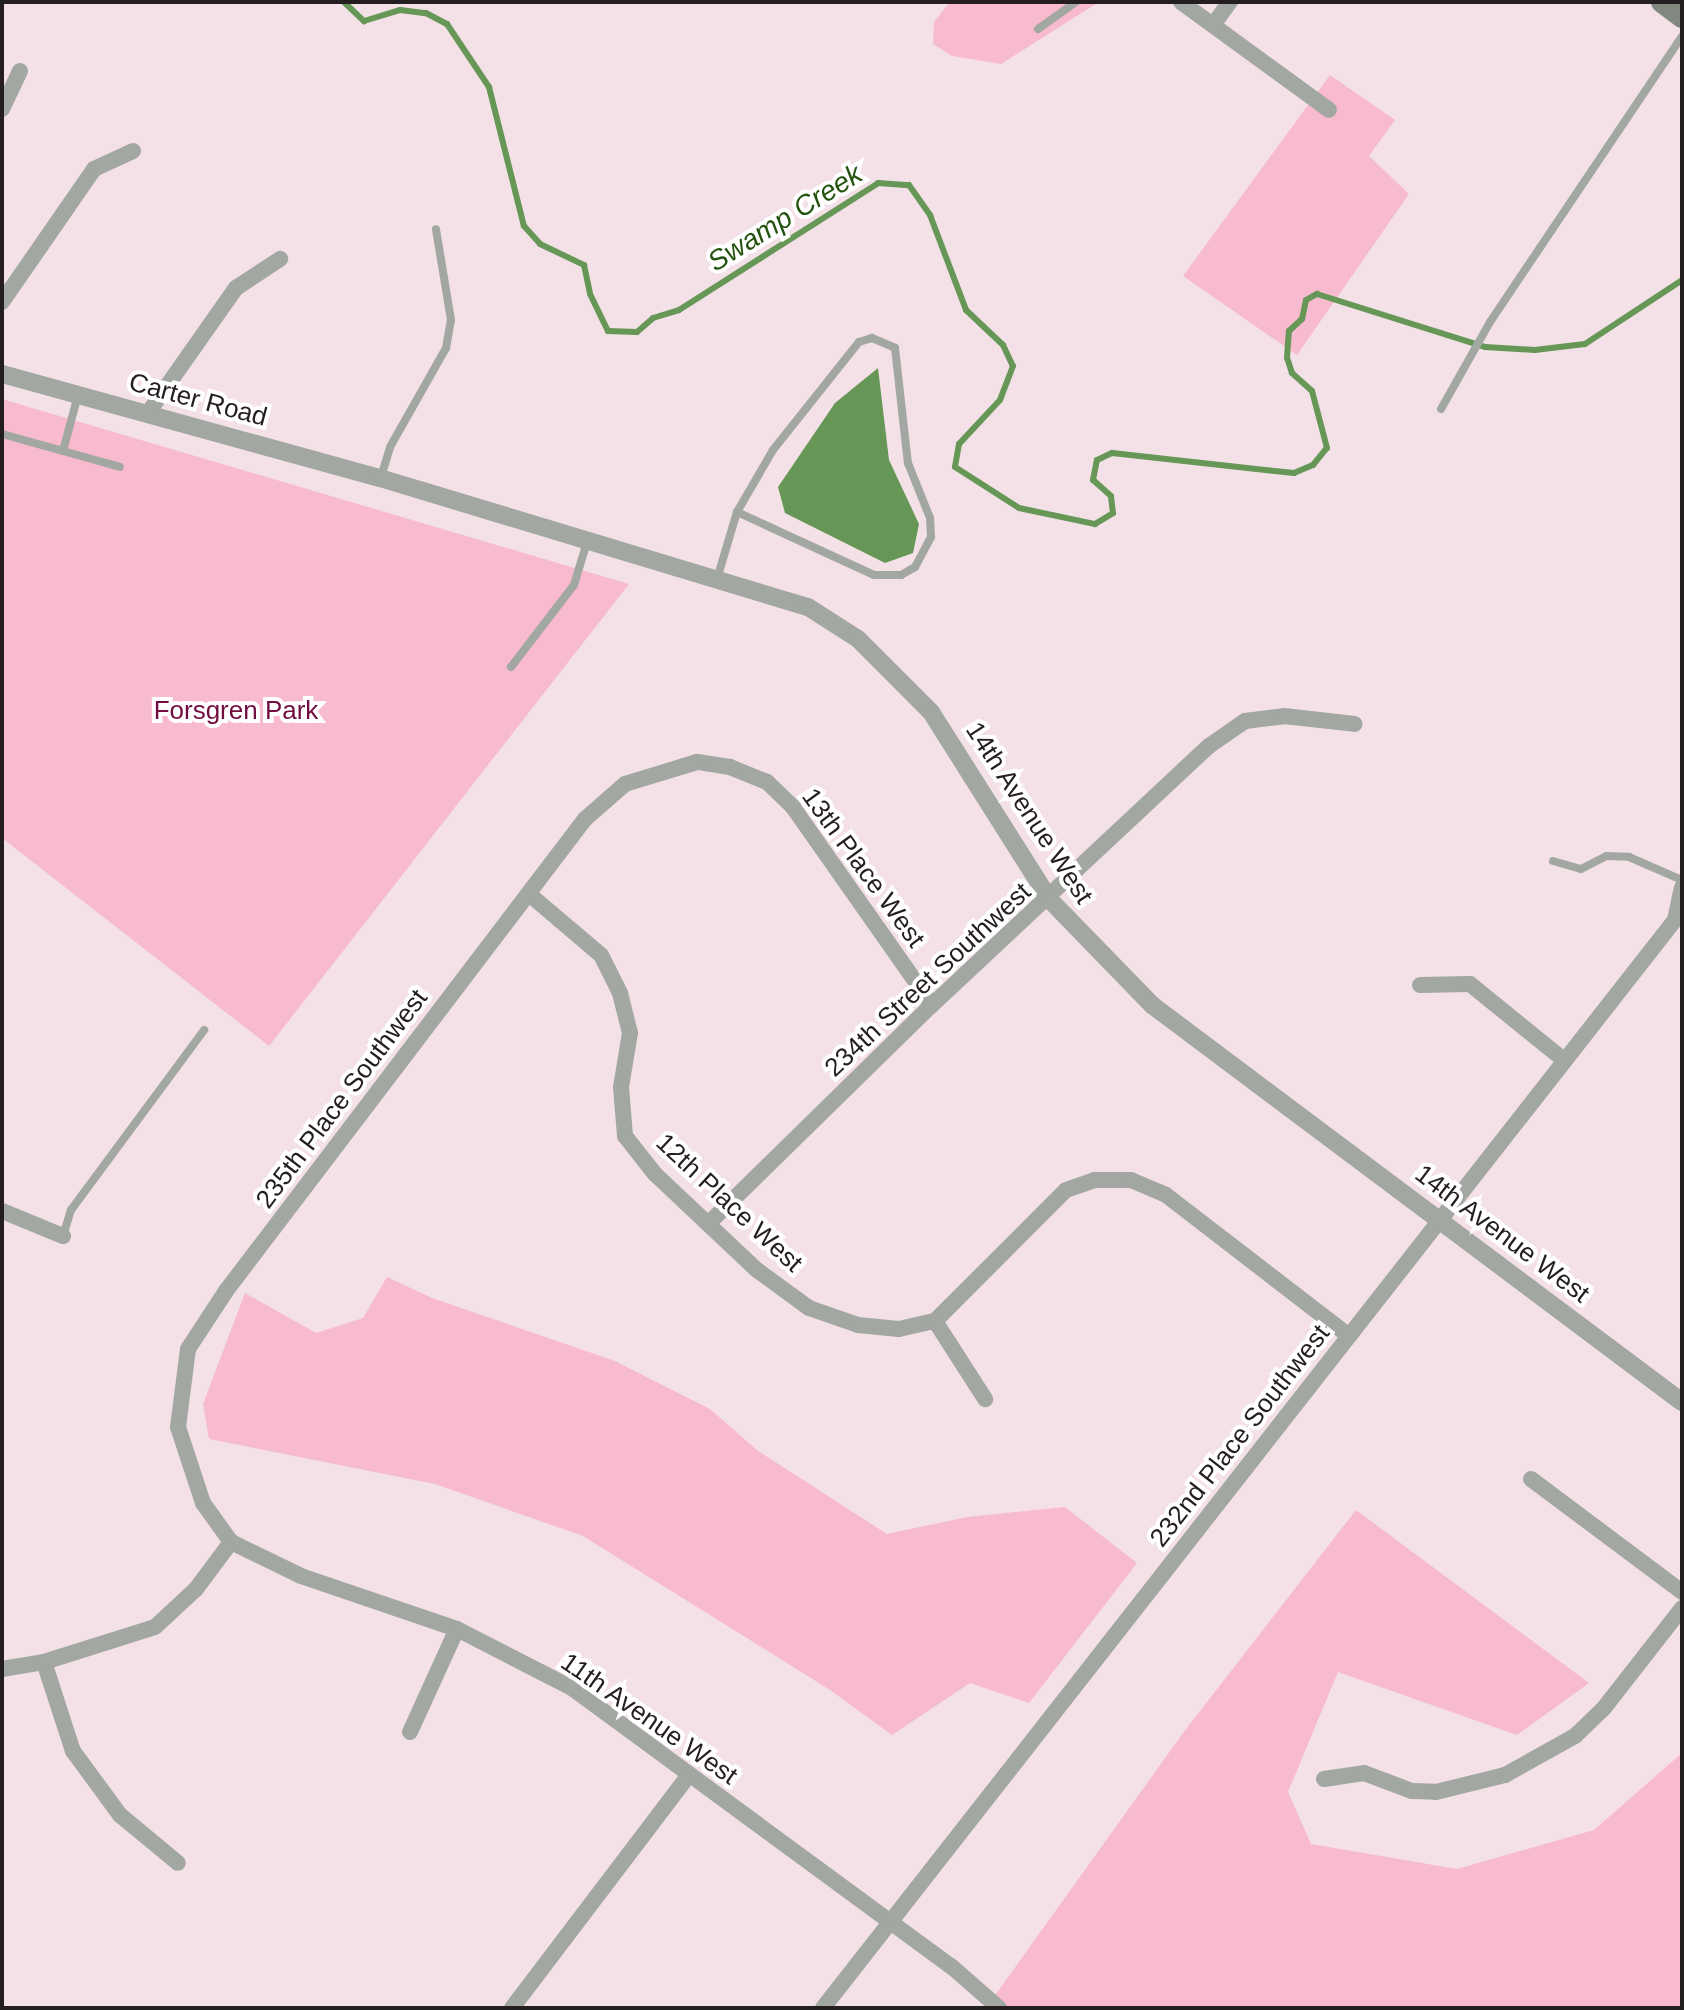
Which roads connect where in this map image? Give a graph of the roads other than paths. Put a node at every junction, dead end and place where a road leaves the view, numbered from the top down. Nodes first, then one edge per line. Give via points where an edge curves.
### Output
1 (1076, 2) edge
2 (1181, 2) edge
3 (1230, 2) edge
4 (1662, 2) edge
5 (1682, 17) edge
6 (1213, 25) junction
7 (1038, 29) dead end
8 (1682, 36) edge
9 (20, 71) dead end
10 (2, 109) edge
11 (1329, 110) dead end
12 (133, 151) dead end
13 (436, 229) dead end
14 (280, 259) dead end
15 (2, 302) edge
16 (2, 374) edge
17 (78, 394) junction
18 (1441, 409) dead end
19 (148, 413) junction
20 (2, 434) edge
21 (63, 451) junction
22 (120, 467) dead end
23 (380, 478) junction
24 (737, 512) junction
25 (587, 542) junction
26 (717, 579) junction
27 (511, 667) dead end
28 (1355, 724) dead end
29 (697, 762) joint
30 (1553, 861) dead end
31 (1682, 880) edge
32 (1682, 888) edge
33 (529, 894) junction
34 (1049, 899) junction
35 (1420, 985) dead end
36 (932, 1005) junction
37 (204, 1030) dead end
38 (1564, 1060) junction
39 (2, 1211) edge
40 (1438, 1218) junction
41 (708, 1224) junction
42 (63, 1236) joint
43 (935, 1321) junction
44 (1349, 1336) junction
45 (985, 1399) dead end
46 (1682, 1402) edge
47 (1531, 1479) dead end
48 (231, 1542) junction
49 (1682, 1592) edge
50 (1682, 1608) edge
51 (457, 1629) junction
52 (44, 1662) junction
53 (2, 1669) edge
54 (410, 1732) dead end
55 (689, 1775) junction
56 (1324, 1779) dead end
57 (178, 1863) dead end
58 (886, 1922) junction
59 (512, 2008) edge
60 (823, 2008) edge
61 (999, 2008) edge

1 - 7 lane
2 - 6 street
3 - 6 street
4 - 5 main road
6 - 11 street
8 - 18 lane via 1490,322
9 - 10 street
12 - 15 street via 94,169
13 - 23 lane via 451,320 446,348 390,447
14 - 19 street via 236,288
16 - 17 street, Carter Road
17 - 19 street, Carter Road
17 - 21 lane
19 - 23 street, Carter Road
20 - 21 lane
21 - 22 lane
23 - 25 street, 14th Avenue West
24 - 24 lane via 773,450 859,342 872,338 895,348 908,463 930,518 931,537 915,567 901,575 874,575
24 - 26 lane
25 - 26 street, 14th Avenue West
25 - 27 lane via 574,585
26 - 34 street, 14th Avenue West via 808,607 858,639 896,673 931,712
28 - 34 street, 234th Street Southwest via 1284,716 1245,721 1209,746
29 - 33 street, 235th Place Southwest via 625,784 585,819
29 - 36 street, 13th Place West via 730,767 767,782 793,807
30 - 31 lane via 1581,869 1606,856 1629,857
32 - 38 street, 232nd Place Southwest via 1675,920
33 - 41 street, 12th Place West via 601,955 620,993 630,1033 621,1087 625,1136
33 - 48 street, 235th Place Southwest via 226,1291 188,1349 179,1389 184,1456 203,1503
34 - 36 street, 234th Street Southwest
34 - 40 street, 14th Avenue West via 1152,1005
35 - 38 street via 1470,984
36 - 41 street, 234th Street Southwest
37 - 42 lane via 71,1210
38 - 40 street, 232nd Place Southwest
39 - 42 street
40 - 44 street, 232nd Place Southwest
40 - 46 street, 14th Avenue West
41 - 43 street, 12th Place West via 757,1270 809,1308 858,1325 899,1329
43 - 44 street via 1066,1190 1095,1180 1131,1180 1166,1195
43 - 45 street
44 - 58 street, 232nd Place Southwest
47 - 49 street
48 - 51 street, 11th Avenue West via 301,1576
48 - 52 street via 196,1589 155,1627
50 - 56 street via 1575,1736 1505,1775 1436,1792 1412,1791 1364,1773
51 - 54 street
51 - 55 street, 11th Avenue West via 572,1688
52 - 53 street
52 - 57 street via 73,1751 120,1815
55 - 58 street, 11th Avenue West
55 - 59 street
58 - 60 street, 232nd Place Southwest
58 - 61 street, 11th Avenue West via 951,1966

